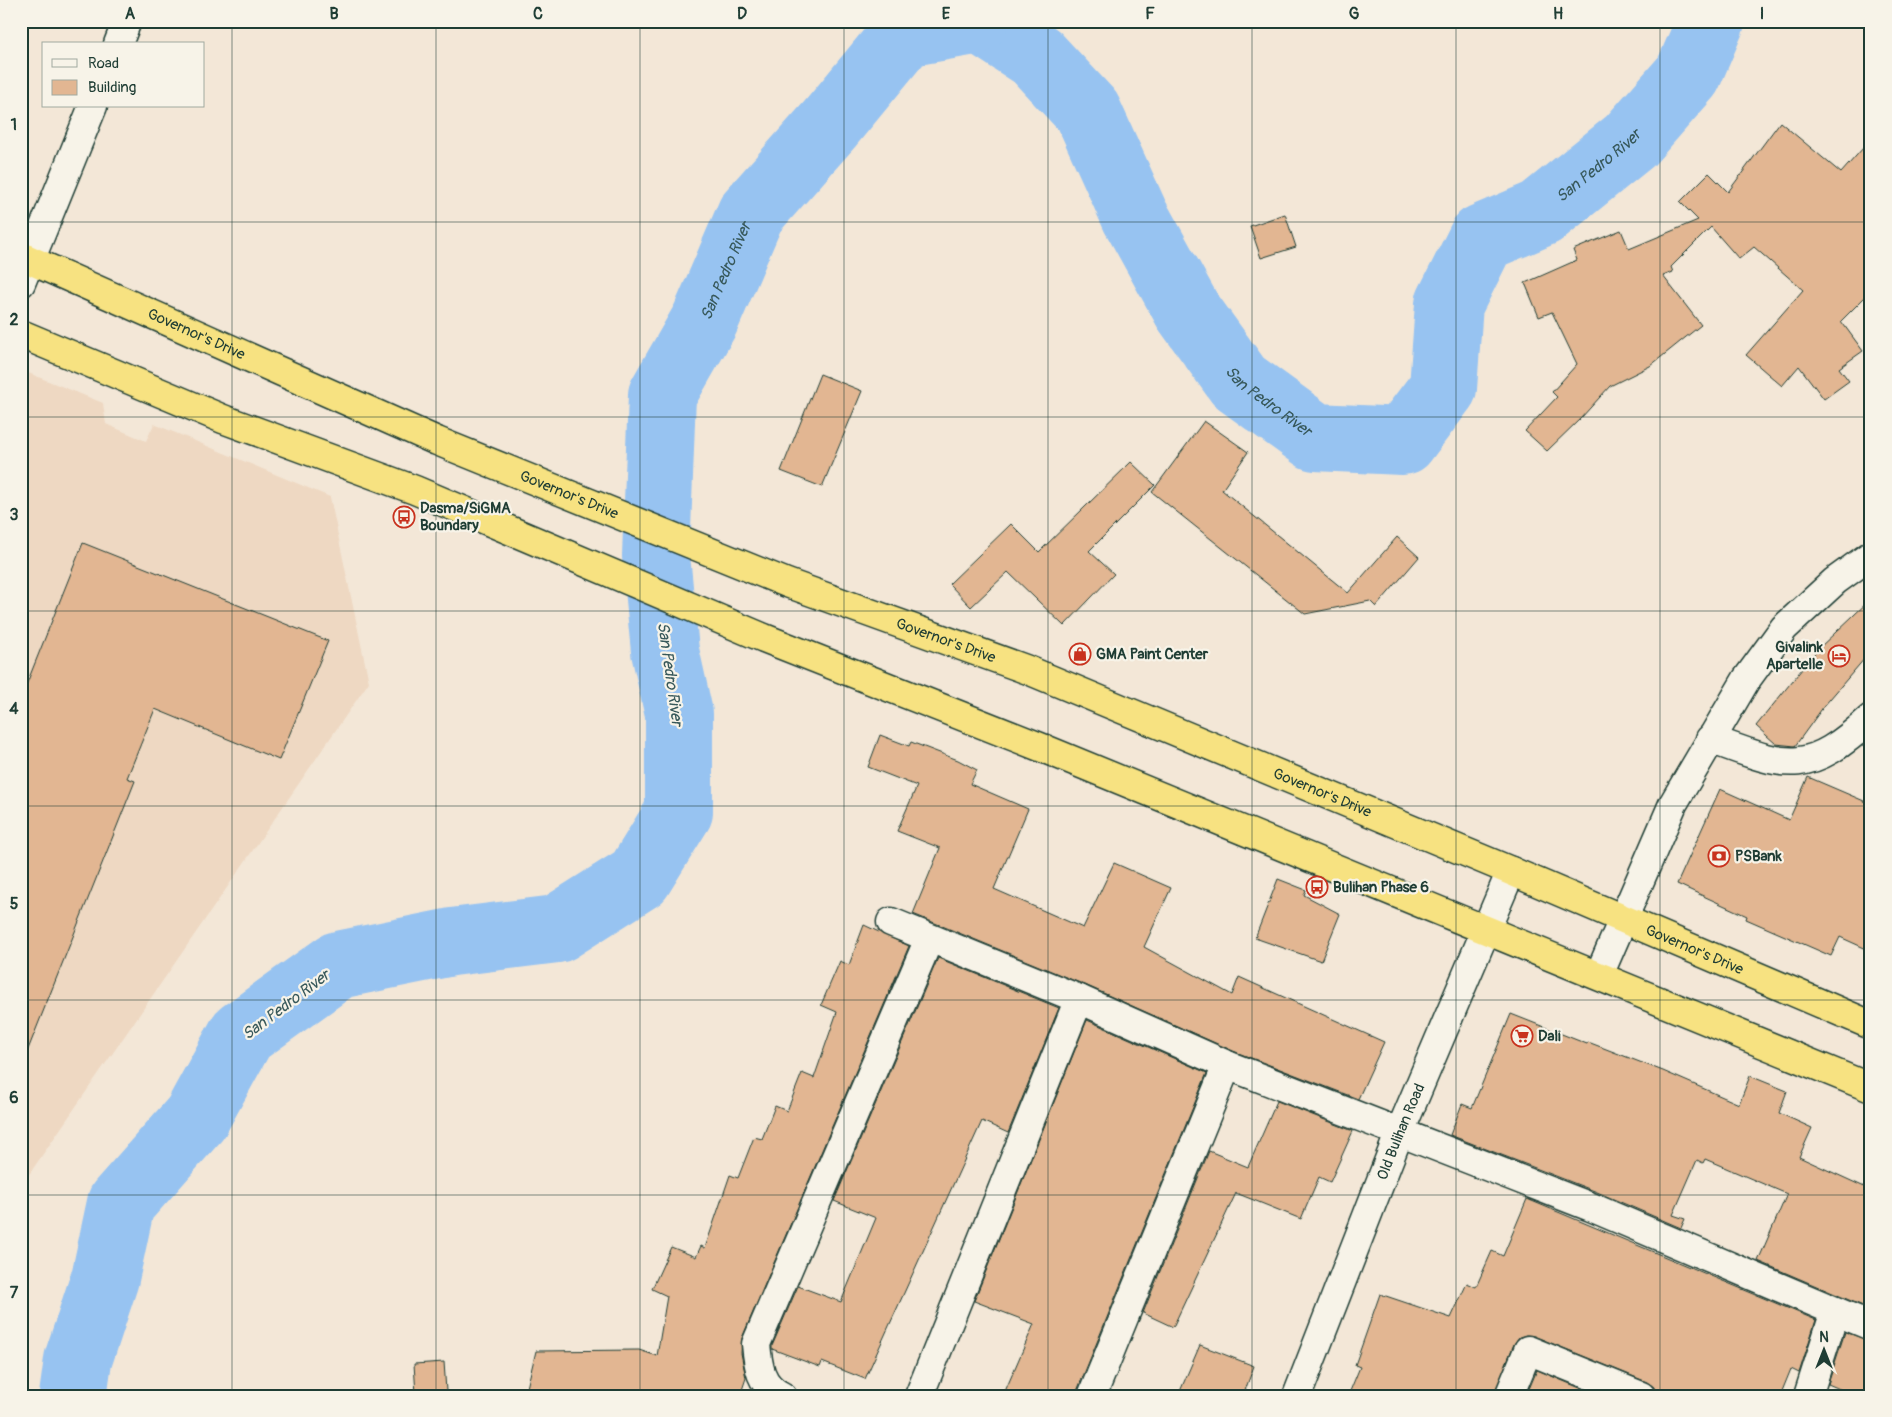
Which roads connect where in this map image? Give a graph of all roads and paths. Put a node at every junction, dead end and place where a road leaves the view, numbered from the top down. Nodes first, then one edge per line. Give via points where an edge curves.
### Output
1 (127, 21) edge
2 (119, 42) edge
3 (92, 108) edge
4 (24, 266) edge
5 (21, 334) edge
6 (1871, 555) edge
7 (1871, 718) edge
8 (1710, 738) junction
9 (1511, 871) junction
10 (1624, 919) junction
11 (891, 922) dead end
12 (1487, 928) junction
13 (929, 939) junction
14 (1599, 975) junction
15 (1079, 999) junction
16 (1871, 1025) edge
17 (1227, 1065) junction
18 (1871, 1088) edge
19 (1399, 1134) junction
20 (1835, 1311) junction
21 (1871, 1326) edge
22 (782, 1396) edge
23 (919, 1396) edge
24 (1092, 1396) edge
25 (1297, 1396) edge
26 (1509, 1396) edge
27 (1641, 1396) edge
28 (1808, 1396) edge

1 - 2 street
3 - 4 street
4 - 9 highway, Governor's Drive via 436,441 787,583 1028,670
5 - 12 highway via 223,419 415,490 764,638
6 - 8 street via 1834,581 1784,628 1746,680
7 - 8 street via 1833,750 1812,760 1766,759
8 - 10 street via 1672,804
9 - 10 highway, Governor's Drive
9 - 12 street, Old Bulihan Road
10 - 14 street
10 - 16 highway, Governor's Drive
11 - 13 street
12 - 14 highway
12 - 19 street, Old Bulihan Road
13 - 15 street
13 - 22 street via 756,1344 758,1371
14 - 18 highway
15 - 17 street
15 - 23 street
17 - 19 street
17 - 24 street
19 - 20 street via 1591,1207
19 - 25 street, Old Bulihan Road
20 - 21 street
20 - 28 street
26 - 27 street via 1528,1350

